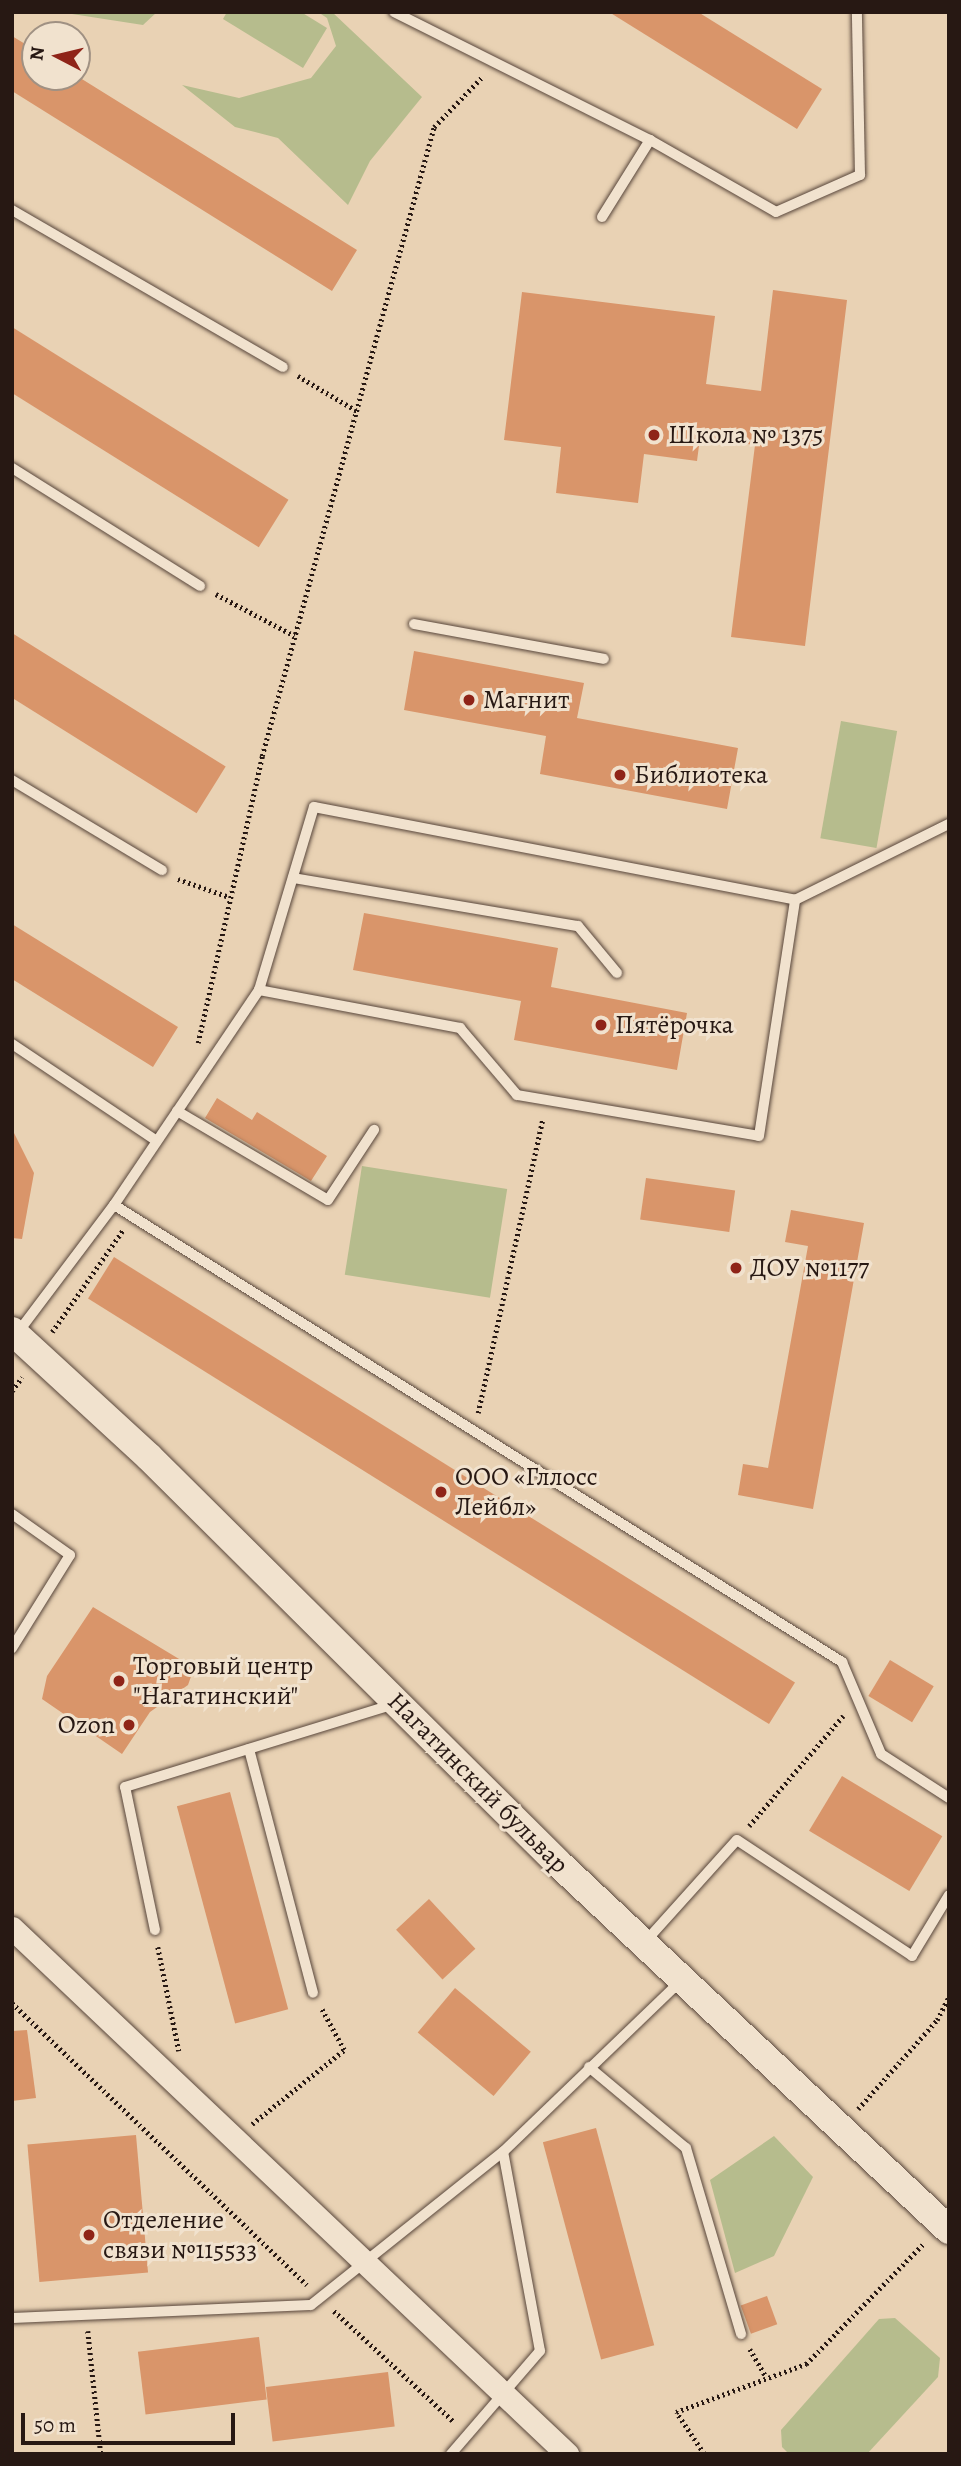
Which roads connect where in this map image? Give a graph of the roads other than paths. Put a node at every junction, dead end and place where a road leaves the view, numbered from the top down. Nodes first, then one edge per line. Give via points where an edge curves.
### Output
1 (394, 12) edge
2 (857, 12) edge
3 (650, 140) junction
4 (12, 210) edge
5 (602, 217) dead end
6 (283, 367) road end
7 (12, 468) edge
8 (200, 586) road end
9 (415, 624) dead end
10 (604, 659) dead end
11 (12, 780) edge
12 (949, 824) edge
13 (162, 870) road end
14 (293, 878) junction
15 (795, 900) junction
16 (617, 973) dead end
17 (259, 990) junction
18 (12, 1044) edge
19 (177, 1111) junction
20 (374, 1130) dead end
21 (157, 1141) junction
22 (114, 1205) junction
23 (14, 1333) edge
24 (12, 1514) edge
25 (12, 1648) edge
26 (397, 1703) junction
27 (249, 1749) junction
28 (949, 1798) edge
29 (949, 1895) edge
30 (12, 1928) edge
31 (155, 1930) road end
32 (644, 1943) junction
33 (683, 1979) junction
34 (313, 1993) road end
35 (589, 2067) junction
36 (503, 2152) junction
37 (937, 2236) edge
38 (364, 2260) junction
39 (12, 2318) edge
40 (741, 2334) road end
41 (506, 2396) junction
42 (451, 2454) edge
43 (567, 2454) edge

1 - 3 lane
2 - 3 lane via 860,175 776,212
3 - 5 lane
4 - 6 lane
7 - 8 lane
9 - 10 lane
11 - 13 lane
12 - 15 lane
14 - 15 lane via 314,807
14 - 16 lane via 578,926
14 - 17 lane
15 - 17 lane via 759,1136 517,1095 460,1028
17 - 19 lane
18 - 21 lane
19 - 20 lane via 328,1200
19 - 21 lane
21 - 22 lane
22 - 23 lane
22 - 28 lane via 842,1662 881,1754
23 - 26 street, Нагатинский бульвар
24 - 25 lane via 70,1555
26 - 27 lane
26 - 32 street, Нагатинский бульвар
27 - 31 lane via 125,1787
27 - 34 lane
29 - 32 lane via 912,1955 737,1840
30 - 38 street
32 - 33 street, Нагатинский бульвар
33 - 35 lane
33 - 37 street, Нагатинский бульвар via 848,2132
35 - 36 lane
35 - 40 lane via 686,2148
36 - 38 lane
36 - 41 lane via 540,2351
38 - 39 lane via 311,2305
38 - 41 street
41 - 42 lane
41 - 43 street

